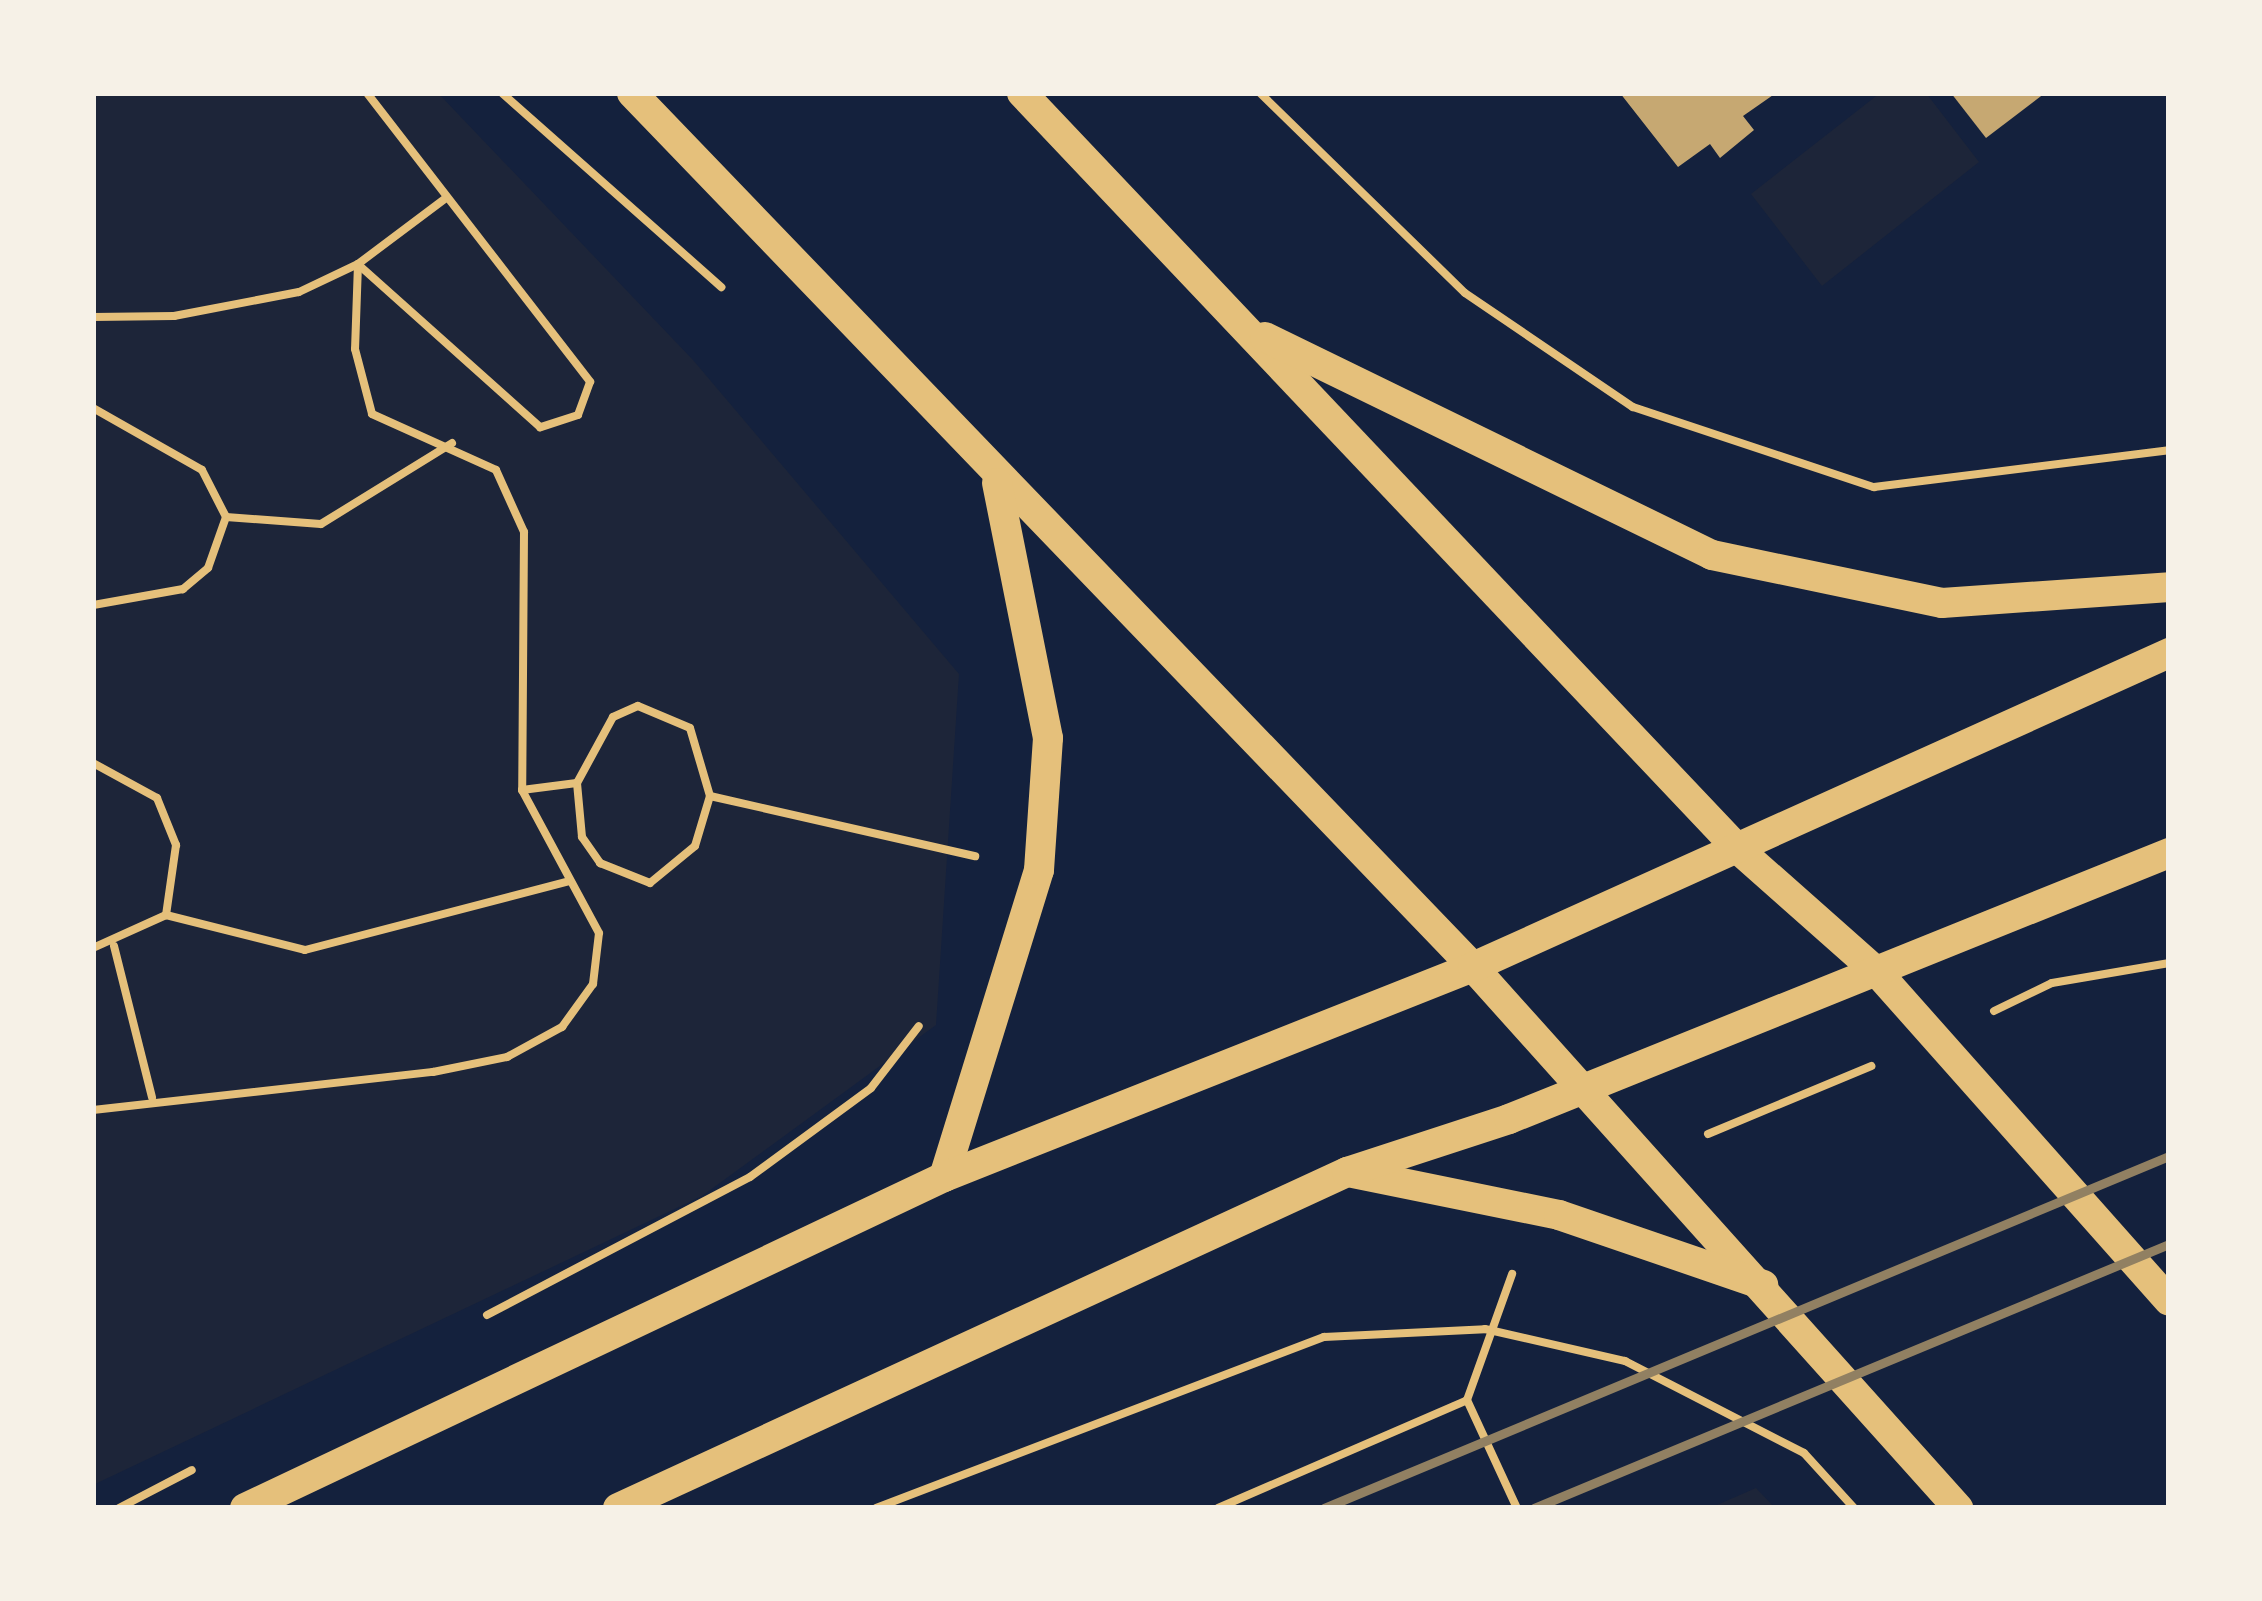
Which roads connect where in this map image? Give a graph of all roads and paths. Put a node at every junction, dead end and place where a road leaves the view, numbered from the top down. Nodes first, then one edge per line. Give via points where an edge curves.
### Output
1 (367, 93) edge
2 (632, 93) edge
3 (1022, 93) edge
4 (1260, 93) edge
5 (446, 198) junction
6 (358, 264) junction
7 (93, 317) edge
8 (1244, 326) junction
9 (93, 408) edge
10 (452, 442) junction
11 (2169, 450) edge
12 (997, 482) junction
13 (226, 517) junction
14 (2169, 587) edge
15 (93, 605) edge
16 (2169, 653) edge
17 (93, 763) edge
18 (577, 783) junction
19 (522, 790) junction
20 (710, 796) junction
21 (988, 836) dead end
22 (1738, 849) junction
23 (2169, 853) edge
24 (569, 881) junction
25 (166, 915) junction
26 (114, 946) junction
27 (93, 948) edge
28 (2169, 963) edge
29 (1473, 968) junction
30 (1878, 973) junction
31 (927, 1015) dead end
32 (1934, 1040) junction
33 (1581, 1090) junction
34 (152, 1096) junction
35 (93, 1110) edge
36 (1647, 1159) junction
37 (1347, 1172) junction
38 (944, 1177) junction
39 (1771, 1288) junction
40 (2169, 1301) edge
41 (477, 1320) dead end
42 (1485, 1329) junction
43 (1467, 1400) junction
44 (203, 1464) dead end
45 (119, 1508) edge
46 (245, 1508) edge
47 (618, 1508) edge
48 (876, 1508) edge
49 (1218, 1508) edge
50 (1517, 1508) edge
51 (1854, 1508) edge
52 (1958, 1508) edge

1 - 5 path
2 - 12 main road
3 - 8 main road
4 - 11 path via 1465,292 1633,407 1874,487
5 - 6 path
5 - 6 path via 590,382 578,415 540,427
6 - 7 path via 299,292 174,316
6 - 10 path via 355,349 372,414
8 - 14 main road via 1712,555 1942,603
8 - 22 main road
9 - 13 path via 202,470
10 - 13 path via 321,524
10 - 19 path via 496,470 524,532
12 - 29 main road
12 - 38 main road via 1048,738 1039,871
13 - 15 path via 208,568 183,589
16 - 22 main road
17 - 25 path via 157,798 176,845
18 - 19 path
18 - 20 path via 613,717 638,706 690,728
18 - 20 path via 582,837 600,862 650,883 695,847
19 - 24 path
20 - 21 path via 989,860
22 - 29 main road
22 - 30 main road
23 - 30 main road
24 - 25 path via 304,950
24 - 34 path via 599,933 593,984 562,1027 507,1057
25 - 26 path
26 - 27 path
26 - 34 path
28 - 32 path via 2052,983
29 - 33 main road
29 - 38 main road
30 - 32 main road
30 - 33 main road
31 - 41 path via 871,1088 750,1177
32 - 36 path
32 - 40 main road
33 - 36 main road
33 - 37 main road
34 - 35 path
36 - 39 main road
37 - 39 main road via 1559,1215
37 - 47 main road
38 - 46 main road
39 - 52 main road
42 - 43 path
42 - 48 path via 1324,1337
42 - 51 path via 1625,1361 1804,1454
43 - 49 path
43 - 50 path
44 - 45 path

